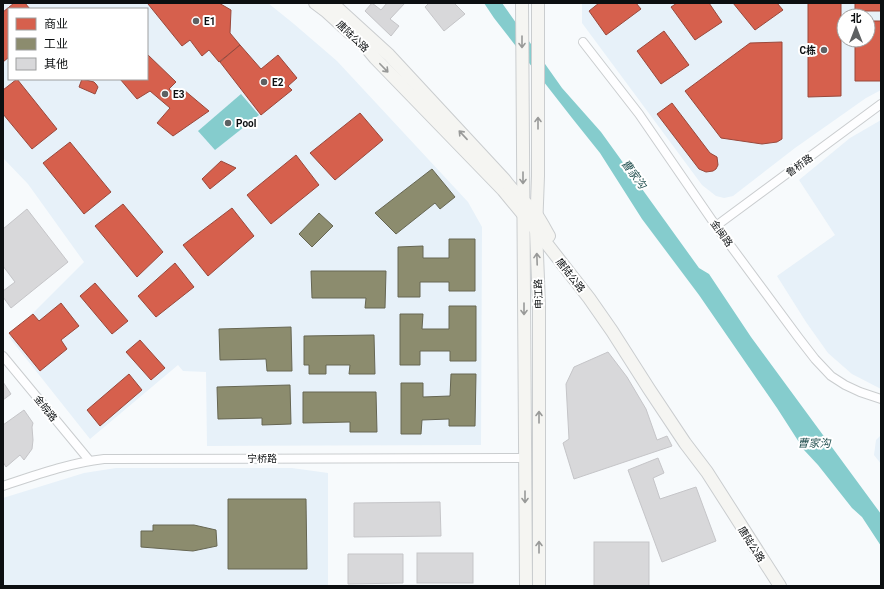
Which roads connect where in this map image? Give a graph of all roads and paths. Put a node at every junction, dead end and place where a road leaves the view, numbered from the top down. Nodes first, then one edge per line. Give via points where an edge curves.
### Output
1 (316, 3) edge
2 (332, 3) edge
3 (522, 3) edge
4 (538, 3) edge
5 (584, 42) dead end
6 (881, 104) edge
7 (523, 200) junction
8 (523, 214) junction
9 (536, 215) junction
10 (716, 226) junction
11 (536, 230) junction
12 (3, 356) edge
13 (881, 399) edge
14 (525, 458) junction
15 (89, 460) junction
16 (3, 486) edge
17 (526, 586) edge
18 (539, 586) edge
19 (780, 586) edge
20 (787, 586) edge

1 -> 8 main road, 唐陆公路 via 360,40
7 -> 2 main road, 唐陆公路 via 389,55
3 -> 7 main road, 申江路
9 -> 4 main road, 申江路
5 - 10 street, 金闽路 via 639,114
6 - 10 street, 鲁桥路
7 - 8 main road, 申江路
7 - 9 main road, 唐陆公路
8 - 11 main road, 唐陆公路
8 -> 14 main road, 申江路
9 - 11 main road, 申江路
9 - 20 main road, 唐陆公路 via 561,254 613,322 721,482
10 - 13 street, 金闽路 via 798,337 831,376 860,392
18 -> 11 main road, 申江路 via 539,304
11 - 19 main road, 唐陆公路 via 612,331
12 - 15 street, 金皖路
14 - 15 street, 宁桥路
14 -> 17 main road, 申江路
15 - 16 street, 宁桥路

